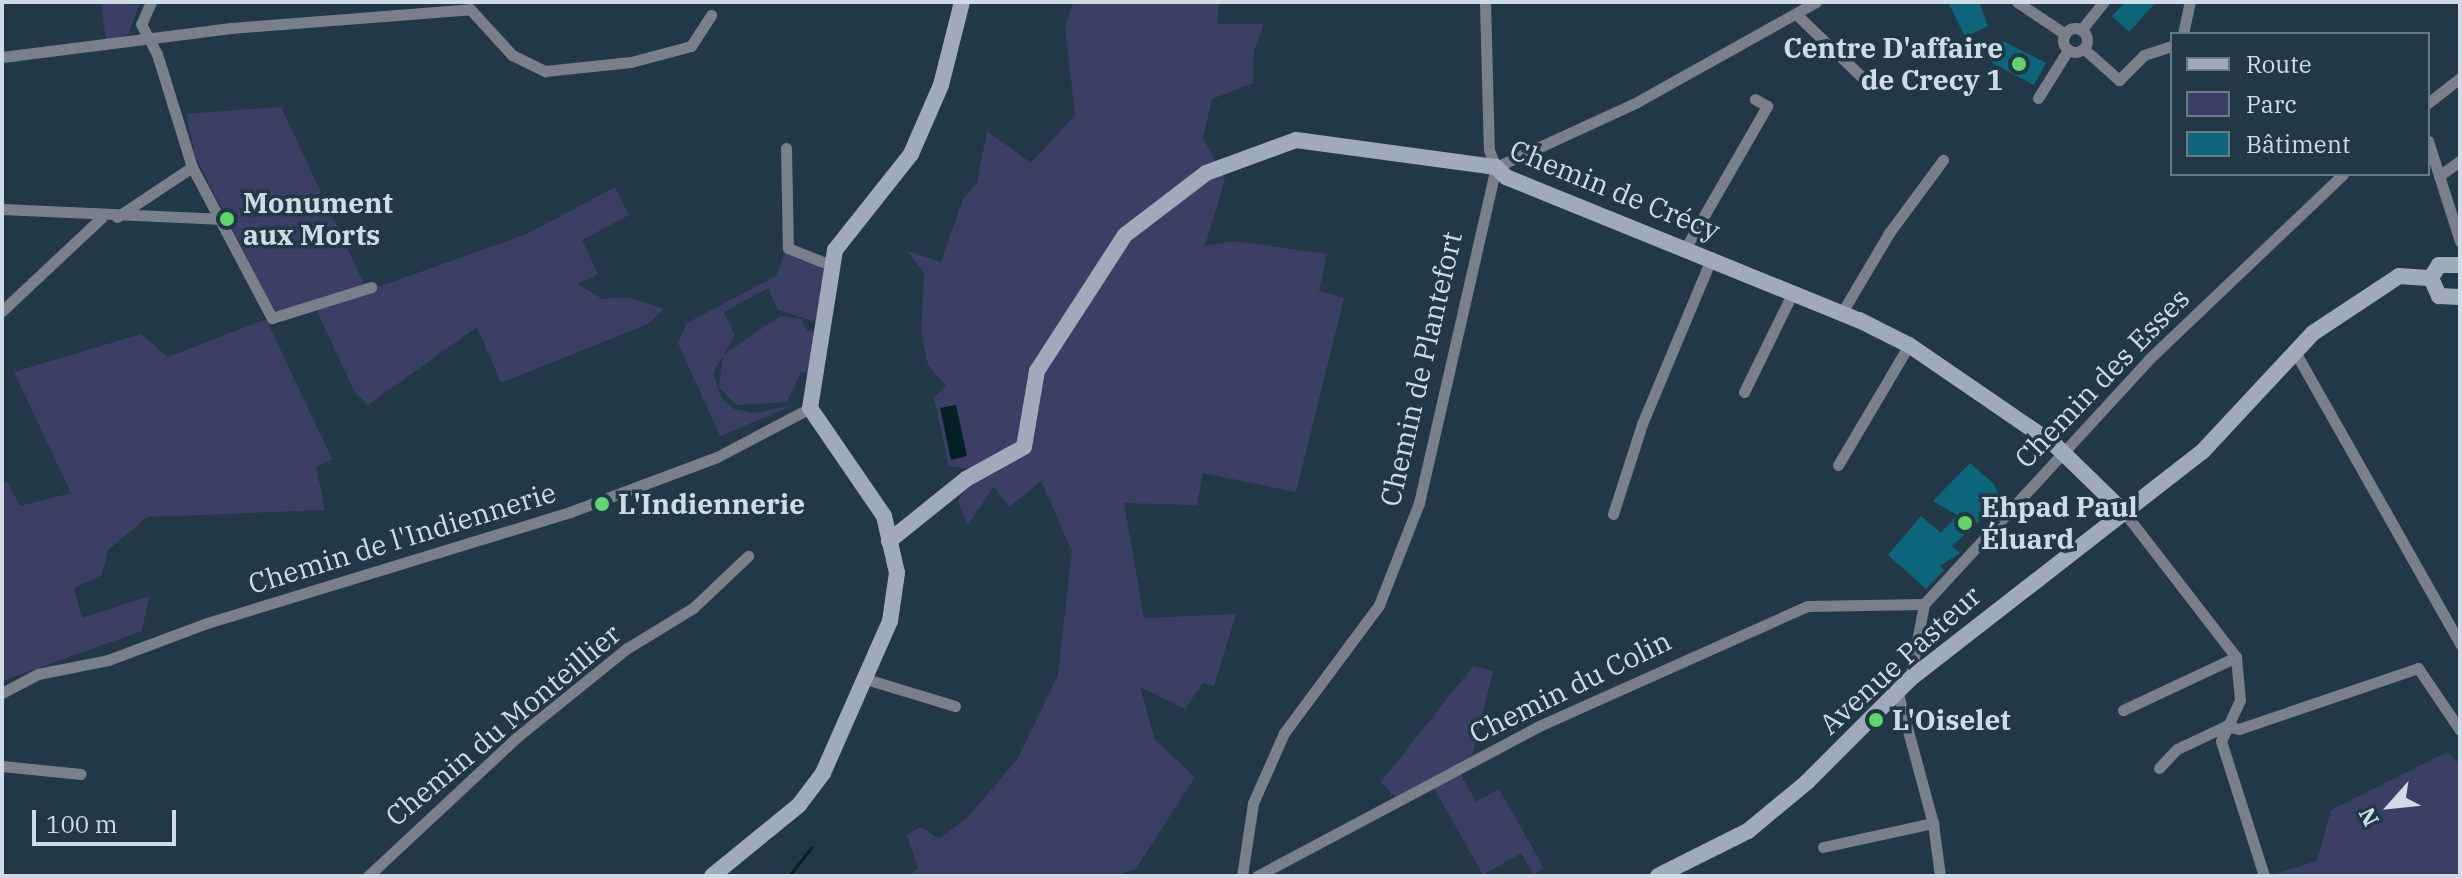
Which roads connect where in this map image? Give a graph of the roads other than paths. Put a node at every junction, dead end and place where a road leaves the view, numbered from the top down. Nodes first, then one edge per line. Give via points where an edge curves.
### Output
1 (151, 2) edge
2 (962, 2) edge
3 (1485, 2) edge
4 (1816, 2) edge
5 (2017, 2) edge
6 (2104, 2) edge
7 (2190, 2) edge
8 (472, 5) edge
9 (711, 15) dead end
10 (1798, 16) junction
11 (2081, 30) junction
12 (2183, 32) edge
13 (2065, 34) junction
14 (150, 40) junction
15 (2170, 47) edge
16 (2084, 49) junction
17 (2068, 50) junction
18 (2, 57) edge
19 (2460, 78) edge
20 (1866, 81) dead end
21 (2038, 98) dead end
22 (1755, 99) dead end
23 (2430, 101) edge
24 (2430, 147) edge
25 (786, 148) dead end
26 (1943, 160) dead end
27 (2460, 161) edge
28 (192, 167) junction
29 (1496, 167) junction
30 (2341, 176) edge
31 (2439, 176) junction
32 (2, 209) edge
33 (117, 217) junction
34 (101, 218) junction
35 (219, 219) junction
36 (2460, 241) edge
37 (1686, 247) junction
38 (1712, 257) junction
39 (2460, 263) edge
40 (833, 266) junction
41 (2431, 278) junction
42 (371, 287) dead end
43 (1792, 294) junction
44 (2460, 297) edge
45 (2, 311) edge
46 (1841, 314) junction
47 (1909, 345) junction
48 (2294, 350) junction
49 (1744, 392) dead end
50 (810, 408) junction
51 (2064, 452) junction
52 (1838, 465) dead end
53 (2124, 512) junction
54 (1613, 514) dead end
55 (889, 541) junction
56 (748, 556) dead end
57 (1924, 604) junction
58 (2460, 644) edge
59 (2236, 657) junction
60 (866, 679) junction
61 (1903, 684) junction
62 (2, 693) edge
63 (947, 705) dead end
64 (2123, 710) dead end
65 (2226, 726) junction
66 (2460, 730) edge
67 (2, 766) edge
68 (2159, 768) dead end
69 (81, 774) dead end
70 (1933, 823) junction
71 (1823, 847) dead end
72 (368, 876) edge
73 (712, 876) edge
74 (1242, 876) edge
75 (1257, 876) edge
76 (1658, 876) edge
77 (1940, 876) edge
78 (2264, 876) edge

1 - 14 street via 141,24
2 - 40 street via 941,85 911,154 845,231
3 - 29 street via 1489,150
4 - 10 street
5 - 13 street
6 - 11 street
7 - 12 street
8 - 9 street via 512,55 545,71 631,62 691,46
8 - 14 street
10 - 20 street
10 - 29 street
11 - 13 street
11 - 16 street
13 - 17 street
14 - 18 street
14 - 28 street
15 - 16 street via 2144,55 2119,80
16 - 17 street
17 - 21 street
19 - 23 street
22 - 37 street via 1767,106
24 - 31 street
25 - 40 street via 788,248
26 - 46 street
27 - 31 street
28 - 33 street
28 - 35 street
29 - 37 street, Chemin de Crécy via 1506,177
29 - 55 street, Chemin de Crécy via 1311,140 1240,160 1184,186 1125,235 1037,371 1024,447 966,479
29 - 74 street, Chemin de Plantefort via 1419,503 1379,605 1284,733 1253,803
30 - 51 street, Chemin des Esses via 2170,337
31 - 36 street
32 - 34 street
33 - 34 street
33 - 35 street
34 - 45 street
35 - 42 street via 272,318
37 - 38 street, Chemin de Crécy
38 - 43 street, Chemin de Crécy
38 - 54 street via 1642,424
39 - 41 street via 2439,265
40 - 50 street
41 - 44 street via 2439,296
41 - 48 street, Avenue Pasteur via 2399,276
43 - 46 street, Chemin de Crécy
43 - 49 street
46 - 47 street, Chemin de Crécy
47 - 51 street, Chemin de Crécy
47 - 52 street
48 - 53 street, Avenue Pasteur via 2224,432
48 - 58 street
50 - 55 street via 878,502
50 - 62 street, Chemin de l'Indiennerie via 717,457 570,512 207,623 108,660 38,674
51 - 53 street, Chemin de Crécy
51 - 57 street, Chemin des Esses
53 - 59 street
53 - 61 street, Avenue Pasteur
55 - 60 street via 898,593
56 - 72 street, Chemin du Monteillier via 693,608 626,649 517,737
57 - 61 street
57 - 75 street, Chemin du Colin via 1807,606 1539,726
59 - 64 street
59 - 65 street via 2240,700
60 - 63 street
60 - 73 street via 823,773 799,805
61 - 70 street
61 - 76 street, Avenue Pasteur via 1807,782 1748,831
65 - 66 street via 2239,729 2418,668
65 - 68 street via 2177,749
65 - 78 street via 2221,741
67 - 69 street
70 - 71 street
70 - 77 street

